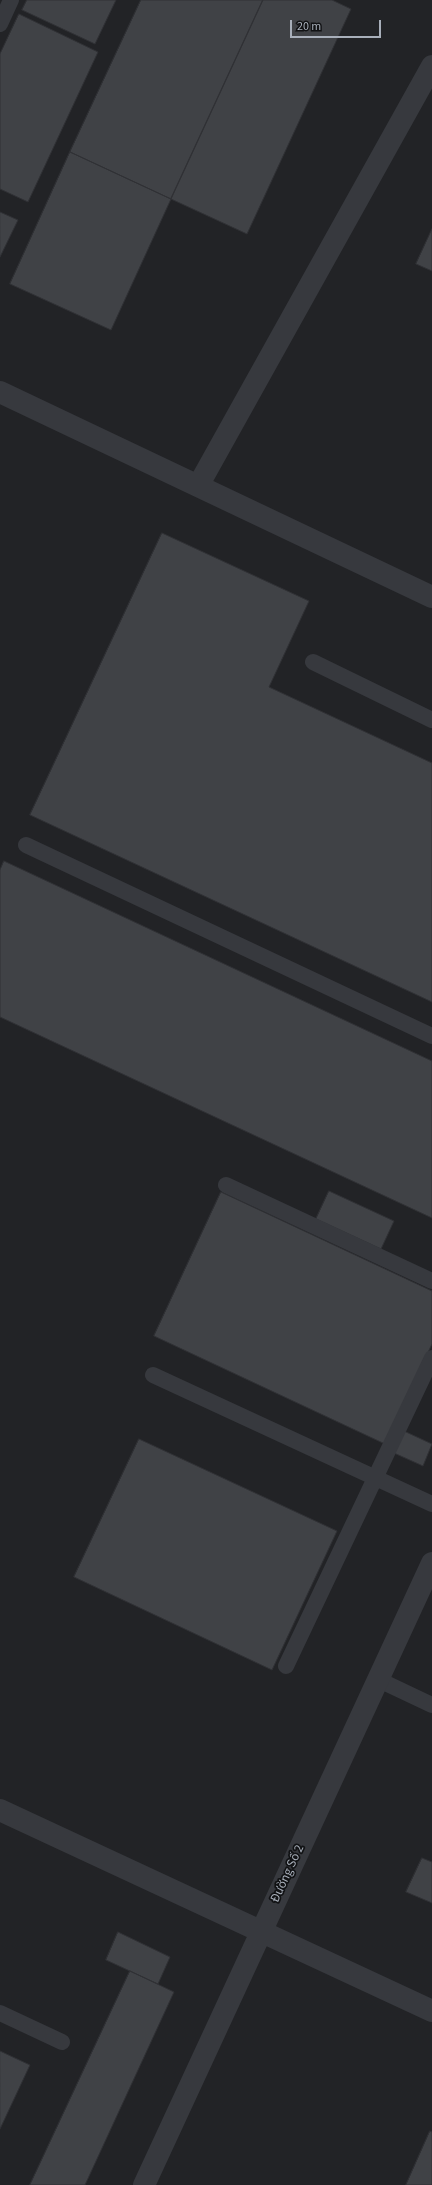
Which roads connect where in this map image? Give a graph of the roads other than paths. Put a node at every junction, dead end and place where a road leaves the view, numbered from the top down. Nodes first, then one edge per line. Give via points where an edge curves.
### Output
1 (11, 0) edge
2 (0, 24) edge
3 (432, 66) edge
4 (0, 392) edge
5 (198, 486) junction
6 (432, 597) edge
7 (313, 662) dead end
8 (432, 720) edge
9 (26, 845) dead end
10 (432, 1036) edge
11 (226, 1185) dead end
12 (432, 1281) edge
13 (432, 1358) edge
14 (153, 1375) dead end
15 (375, 1478) junction
16 (432, 1504) edge
17 (432, 1563) edge
18 (286, 1666) dead end
19 (377, 1679) junction
20 (432, 1705) edge
21 (0, 1810) edge
22 (260, 1932) junction
23 (432, 2011) edge
24 (0, 2013) edge
25 (62, 2042) dead end
26 (144, 2185) edge

1 - 2 lane
3 - 5 street
4 - 5 street
5 - 6 street
7 - 8 lane
9 - 10 lane
11 - 12 lane
13 - 15 lane
14 - 15 lane
15 - 16 lane
15 - 18 lane
17 - 19 street, Đường Số 2
19 - 20 lane
19 - 22 street, Đường Số 2
21 - 22 street
22 - 23 street
22 - 26 street, Đường Số 2
24 - 25 lane

